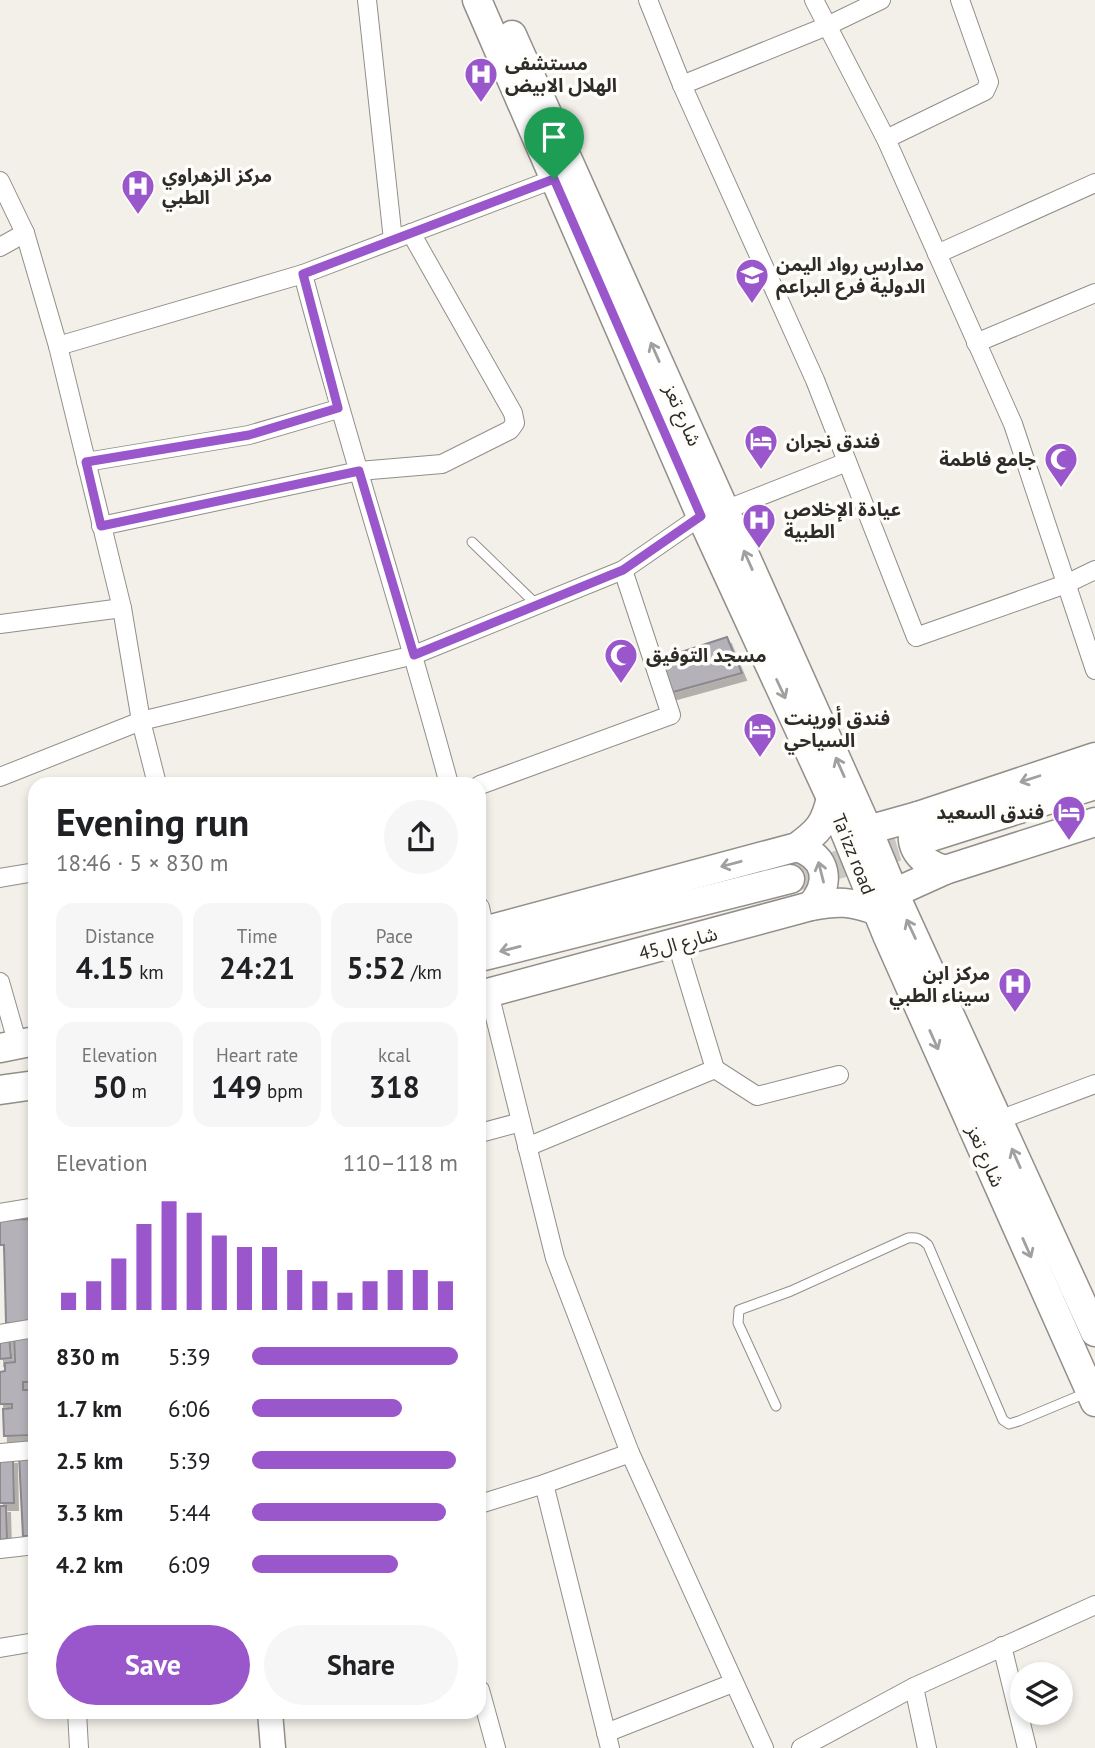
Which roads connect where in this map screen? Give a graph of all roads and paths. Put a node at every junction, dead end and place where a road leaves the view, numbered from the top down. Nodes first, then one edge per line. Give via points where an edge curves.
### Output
1 (367, 0) edge
2 (477, 0) edge
3 (497, 0) edge
4 (648, 0) edge
5 (814, 0) edge
6 (881, 0) edge
7 (960, 0) edge
8 (827, 26) junction
9 (682, 85) junction
10 (886, 139) junction
11 (564, 176) junction
12 (0, 181) edge
13 (1095, 183) edge
14 (25, 233) junction
15 (411, 233) junction
16 (393, 240) junction
17 (0, 247) edge
18 (937, 254) junction
19 (303, 274) junction
20 (1095, 293) edge
21 (976, 343) junction
22 (58, 346) junction
23 (338, 408) junction
24 (847, 461) junction
25 (86, 462) junction
26 (359, 471) junction
27 (713, 513) junction
28 (101, 526) junction
29 (472, 542) dead end
30 (1095, 569) edge
31 (623, 570) junction
32 (1066, 584) junction
33 (537, 605) junction
34 (122, 608) junction
35 (1, 621) edge
36 (414, 655) junction
37 (1095, 670) edge
38 (141, 721) junction
39 (1095, 757) edge
40 (0, 777) edge
41 (155, 777) edge
42 (447, 777) edge
43 (486, 783) edge
44 (1095, 785) edge
45 (831, 798) junction
46 (1095, 802) edge
47 (1095, 822) edge
48 (868, 830) junction
49 (933, 844) junction
50 (797, 847) junction
51 (28, 873) edge
52 (0, 878) edge
53 (800, 893) junction
54 (885, 902) junction
55 (486, 931) edge
56 (486, 931) edge
57 (677, 944) junction
58 (0, 982) edge
59 (486, 988) edge
60 (486, 988) edge
61 (486, 1000) edge
62 (22, 1049) edge
63 (0, 1067) edge
64 (715, 1069) junction
65 (839, 1075) dead end
66 (1095, 1084) edge
67 (28, 1086) edge
68 (0, 1090) edge
69 (0, 1103) edge
70 (28, 1104) edge
71 (999, 1119) junction
72 (521, 1122) junction
73 (486, 1131) edge
74 (527, 1147) junction
75 (28, 1208) edge
76 (0, 1213) edge
77 (28, 1329) edge
78 (1095, 1332) edge
79 (0, 1334) edge
80 (1093, 1396) edge
81 (776, 1406) dead end
82 (28, 1451) edge
83 (630, 1452) junction
84 (0, 1454) edge
85 (544, 1484) junction
86 (486, 1502) edge
87 (28, 1546) edge
88 (0, 1549) edge
89 (1095, 1605) edge
90 (28, 1643) edge
91 (1002, 1646) junction
92 (0, 1648) edge
93 (733, 1683) junction
94 (914, 1687) junction
95 (486, 1712) edge
96 (77, 1719) edge
97 (270, 1719) edge
98 (608, 1740) edge
99 (79, 1748) edge
100 (272, 1748) edge
101 (496, 1748) edge
102 (764, 1748) edge
103 (801, 1748) edge
104 (927, 1748) edge
105 (1027, 1748) edge

1 - 16 street
2 - 11 main road, شارع تعز
3 - 11 main road, شارع تعز
4 - 9 street
5 - 8 street
6 - 8 street
7 - 10 street via 988,87
8 - 9 street
8 - 10 street
9 - 24 street
10 - 18 street
11 - 15 street
11 - 27 main road, شارع تعز
12 - 14 street
13 - 18 street
14 - 17 street
14 - 22 street
15 - 16 street
15 - 26 street via 515,422 510,430 442,464
16 - 19 street
18 - 21 street
19 - 22 street
19 - 23 street
20 - 21 street
21 - 32 street via 1013,424
22 - 25 street
23 - 25 street via 249,435
23 - 26 street
24 - 27 street
24 - 32 street via 916,637
25 - 28 street
26 - 28 street
26 - 36 street
27 - 31 street
27 -> 45 main road, شارع تعز
48 -> 27 main road, شارع تعز
28 - 34 street
29 - 33 lane
30 - 32 street
31 - 33 street
31 - 43 street via 671,715
32 - 37 street
33 - 36 street
34 - 35 street
34 - 38 street
36 - 38 street
36 - 42 street
38 - 40 street
38 - 41 street
39 -> 49 main road
44 - 49 main road
45 - 50 main road, شارع ال45 via 826,821
45 - 54 main road, Ta'izz road
46 - 49 main road via 1063,815
47 - 49 main road
48 - 49 main road
48 - 54 main road, Ta'izz road
49 - 54 main road
53 -> 50 main road via 820,896 824,871 808,850
50 -> 55 main road, شارع ال45
51 - 52 street
53 - 54 main road, شارع ال45 via 836,901
53 -> 56 main road, شارع ال45
53 - 57 main road, شارع ال45
53 - 59 main road, شارع ال45
71 -> 54 main road, شارع تعز
54 -> 80 main road, شارع تعز
57 - 60 main road, شارع ال45
57 - 64 street
58 - 62 street
61 - 72 street
62 - 63 main road
64 - 65 street via 757,1096
64 - 74 street
66 - 71 street
67 - 68 main road
69 - 70 main road
78 -> 71 main road, شارع تعز
72 - 73 street
72 - 74 street
74 - 83 street via 555,1258
75 - 76 street
77 - 79 street
80 - 81 lane via 1009,1424 1003,1420 928,1245 908,1238 739,1310 738,1323
82 - 84 street
83 - 85 street
83 - 93 street
85 - 86 street
85 - 98 street
87 - 88 street
89 - 91 street
90 - 92 street
91 - 94 street
91 - 105 street
93 - 98 street
93 - 102 street
94 - 103 street
94 - 104 street
95 - 101 street
96 - 99 street
97 - 100 street

